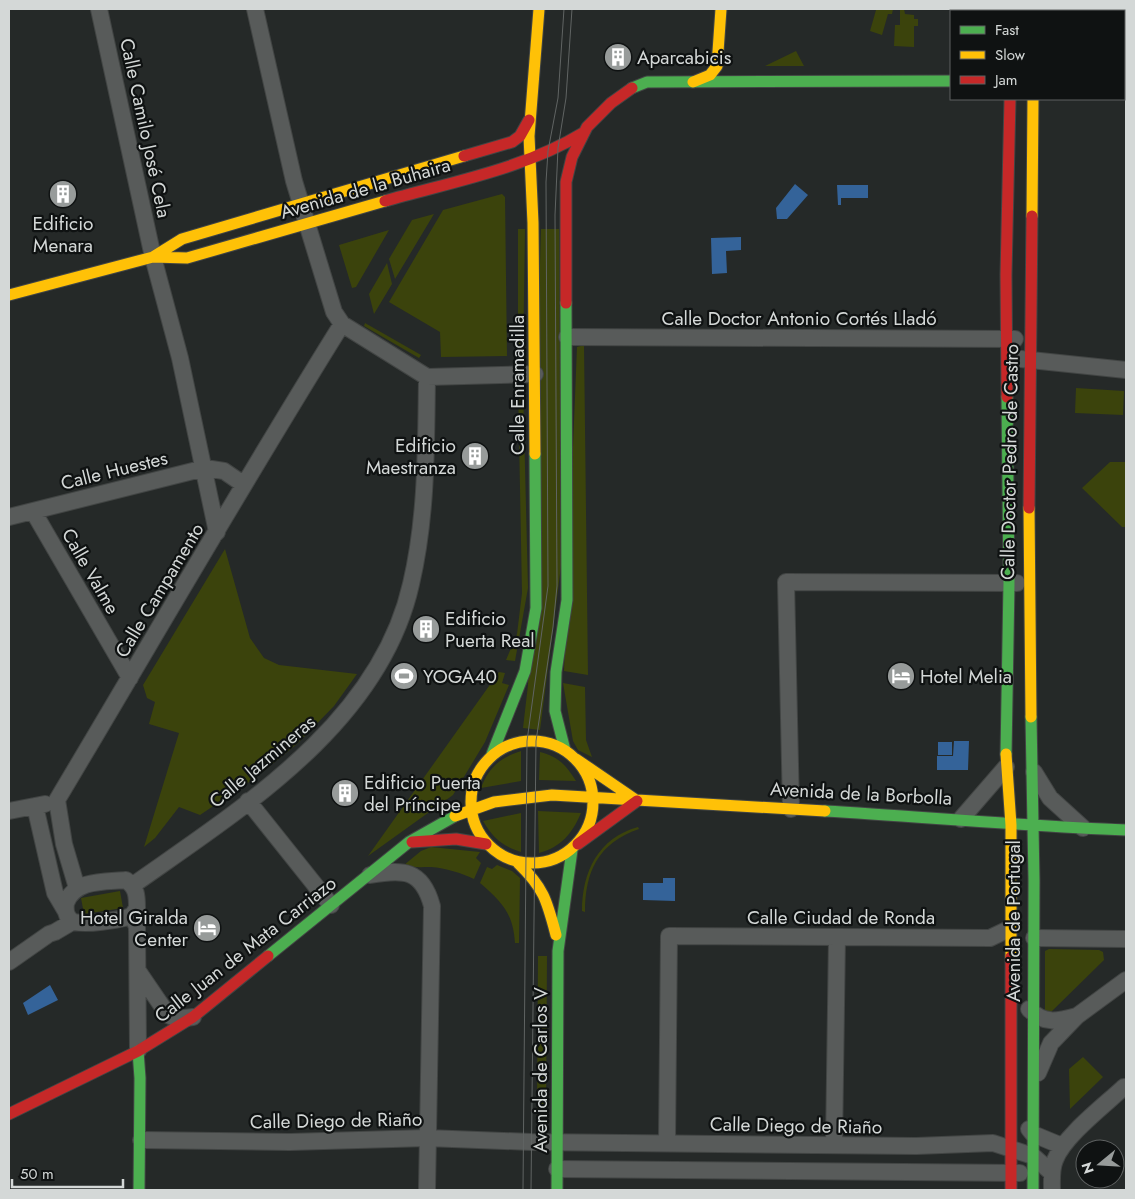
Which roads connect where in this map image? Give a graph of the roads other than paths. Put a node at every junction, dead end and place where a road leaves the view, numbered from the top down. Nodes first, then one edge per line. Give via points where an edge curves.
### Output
1 (100, 9) edge
2 (256, 9) edge
3 (539, 9) edge
4 (721, 9) edge
5 (950, 81) edge
6 (692, 82) junction
7 (1010, 100) edge
8 (1033, 100) edge
9 (529, 120) junction
10 (583, 134) junction
11 (530, 158) junction
12 (301, 204) junction
13 (306, 223) junction
14 (153, 257) junction
15 (9, 295) edge
16 (342, 324) junction
17 (567, 338) junction
18 (1006, 339) junction
19 (1030, 339) junction
20 (1007, 358) junction
21 (1030, 360) junction
22 (1126, 370) edge
23 (535, 374) junction
24 (428, 377) junction
25 (205, 468) junction
26 (243, 484) junction
27 (33, 511) junction
28 (9, 517) edge
29 (218, 532) junction
30 (1009, 583) junction
31 (1028, 583) junction
32 (130, 678) junction
33 (565, 750) junction
34 (492, 754) junction
35 (576, 759) junction
36 (1006, 767) junction
37 (1030, 767) junction
38 (593, 798) junction
39 (57, 800) junction
40 (248, 801) junction
41 (637, 801) junction
42 (10, 806) edge
43 (35, 806) junction
44 (470, 808) junction
45 (790, 809) junction
46 (961, 819) junction
47 (1011, 825) junction
48 (1032, 826) junction
49 (1083, 828) junction
50 (1126, 830) edge
51 (409, 842) junction
52 (486, 844) junction
53 (575, 847) junction
54 (518, 863) junction
55 (1011, 870) junction
56 (368, 876) junction
57 (133, 885) junction
58 (77, 888) junction
59 (331, 905) junction
60 (132, 915) junction
61 (69, 916) junction
62 (1011, 928) junction
63 (837, 937) junction
64 (1034, 938) junction
65 (1126, 939) edge
66 (558, 950) junction
67 (9, 962) edge
68 (138, 971) junction
69 (1126, 980) edge
70 (1034, 1015) junction
71 (1077, 1016) junction
72 (193, 1017) junction
73 (1011, 1038) junction
74 (138, 1051) junction
75 (1034, 1084) junction
76 (1124, 1087) dead end
77 (9, 1114) edge
78 (1033, 1134) junction
79 (427, 1138) junction
80 (141, 1140) junction
81 (557, 1142) junction
82 (667, 1143) junction
83 (834, 1145) junction
84 (1062, 1146) junction
85 (1012, 1149) junction
86 (1033, 1156) junction
87 (557, 1169) junction
88 (1012, 1173) junction
89 (1033, 1173) junction
90 (1052, 1173) junction
91 (139, 1190) edge
92 (426, 1190) edge
93 (557, 1190) edge
94 (1011, 1190) edge
95 (1033, 1190) edge
96 (1052, 1190) edge

1 - 14 street, Calle Camilo José Cela
2 - 12 street
3 - 9 main road, Calle Enramadilla
4 - 6 main road via 717,66 710,75
5 - 6 main road
6 - 10 main road via 640,83 609,107
7 - 18 main road, Calle Doctor Pedro de Castro
8 - 19 main road, Calle Doctor Pedro de Castro
9 - 11 main road, Calle Enramadilla
9 - 12 main road, Avenida de la Buhaira via 520,136 512,142
10 - 11 main road, Avenida de la Buhaira
10 - 17 main road via 572,157 566,182
11 - 13 main road, Avenida de la Buhaira
11 - 23 main road, Calle Enramadilla
12 - 13 street
12 - 14 main road, Avenida de la Buhaira via 182,239
13 - 14 main road, Avenida de la Buhaira via 187,258
13 - 16 street via 334,312
14 - 15 main road, Avenida de la Buhaira
14 - 25 street, Calle Camilo José Cela
16 - 24 street
16 - 26 street, Calle Campamento
17 - 18 street, Calle Doctor Antonio Cortés Lladó
17 - 33 main road via 567,600 556,672 555,711
18 - 19 street, Calle Doctor Antonio Cortés Lladó
18 - 20 main road, Calle Doctor Pedro de Castro
19 - 21 main road, Calle Doctor Pedro de Castro
20 - 21 street
20 - 30 main road, Calle Doctor Pedro de Castro
21 - 22 street
21 - 31 main road, Calle Doctor Pedro de Castro
23 - 24 street
23 - 34 main road, Calle Enramadilla via 536,608 524,671
24 - 40 street, Calle Jazmineras via 421,534 411,586 394,635 366,684 337,724 307,754
25 - 26 street via 224,471
25 - 27 street, Calle Huestes
25 - 29 street, Calle Camilo José Cela
26 - 29 street, Calle Campamento
27 - 28 street, Calle Huestes
27 - 32 street, Calle Valme
29 - 32 street, Calle Campamento
30 - 31 street
30 - 36 main road, Calle Doctor Pedro de Castro
30 - 45 street via 786,582
31 - 37 main road, Calle Doctor Pedro de Castro
32 - 39 street, Calle Campamento
33 - 34 main road via 551,744 527,741 508,745
33 - 35 main road
34 - 44 main road via 474,780
35 - 38 main road via 585,771
35 - 41 main road
36 - 46 street
36 - 47 main road, Calle Doctor Pedro de Castro
37 - 48 main road, Calle Doctor Pedro de Castro
37 - 49 street via 1050,798
38 - 41 main road, Avenida de la Borbolla
38 - 44 main road, Avenida de la Borbolla via 514,797
38 - 53 main road, Avenida de Carlos V via 587,830
39 - 43 street
39 - 58 street via 64,844
40 - 57 street, Calle Jazmineras
40 - 59 street
41 - 45 main road, Avenida de la Borbolla
41 - 53 main road
42 - 43 street
43 - 61 street via 55,893
44 - 51 main road, Calle Juan de Mata Carriazo
44 - 52 main road
45 - 46 main road, Avenida de la Borbolla
46 - 47 main road, Avenida de la Borbolla
47 - 48 main road, Avenida de la Borbolla
47 - 55 main road, Avenida de Portugal
48 - 49 main road, Avenida de la Borbolla
48 - 64 main road, Avenida de Portugal
49 - 50 main road, Avenida de la Borbolla
51 - 52 main road via 456,839
51 - 56 main road, Calle Juan de Mata Carriazo
52 - 54 main road via 501,856
53 - 54 main road via 554,860
53 - 66 main road, Avenida de Carlos V
54 - 66 main road, Avenida de Carlos V via 534,876 548,903
55 - 62 main road, Avenida de Portugal
55 - 70 street, Avenida de Portugal via 1021,899 1021,1001
56 - 59 main road, Calle Juan de Mata Carriazo
56 - 79 street via 396,870 415,877 428,890 432,906
57 - 58 street via 126,880
57 - 60 street via 137,908
58 - 61 street via 68,897
59 - 72 main road, Calle Juan de Mata Carriazo
60 - 61 street via 80,924
60 - 68 street via 137,927
61 - 67 street via 56,932 48,934
62 - 63 street, Calle Ciudad de Ronda via 990,938
62 - 73 main road, Avenida de Portugal
63 - 82 street, Calle Ciudad de Ronda via 669,936
63 - 83 street
64 - 65 street
64 - 70 main road, Avenida de Portugal
66 - 81 main road, Avenida de Carlos V
68 - 72 street via 168,1015 177,1019
68 - 74 street
69 - 71 street
70 - 71 street via 1056,1022
70 - 75 main road, Avenida de Portugal
71 - 75 street via 1052,1043
72 - 74 main road, Calle Juan de Mata Carriazo
73 - 78 street, Avenida de Portugal via 1021,1053 1022,1119
73 - 85 main road, Avenida de Portugal
74 - 77 main road, Calle Juan de Mata Carriazo
74 - 80 main road
75 - 78 main road, Avenida de Portugal
76 - 84 street
78 - 84 street
78 - 86 main road, Avenida de Portugal
79 - 80 street, Calle Diego de Riaño via 290,1142
79 - 81 street, Calle Diego de Riaño
79 - 92 street
80 - 91 main road
81 - 82 street, Calle Diego de Riaño
81 - 87 main road, Avenida de Carlos V
82 - 83 street, Calle Diego de Riaño
83 - 85 street, Calle Diego de Riaño via 993,1143
84 - 90 street
85 - 86 street, Calle Diego de Riaño
85 - 88 main road, Avenida de Portugal
86 - 89 main road, Avenida de Portugal
86 - 90 street
87 - 88 street
87 - 93 main road, Avenida de Carlos V
88 - 89 street
88 - 94 main road, Avenida de Portugal
89 - 90 street
89 - 95 main road, Avenida de Portugal
90 - 96 street

